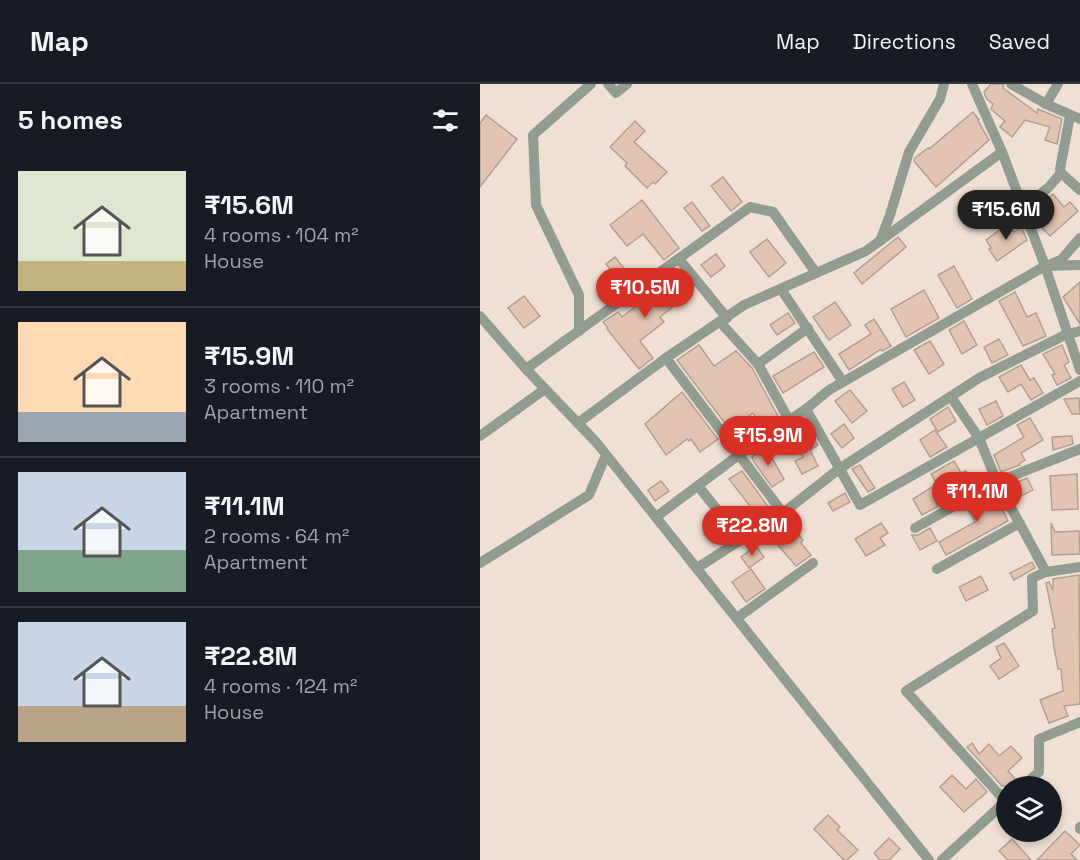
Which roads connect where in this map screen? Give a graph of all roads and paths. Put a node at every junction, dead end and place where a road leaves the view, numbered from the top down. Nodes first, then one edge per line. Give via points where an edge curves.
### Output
1 (591, 84) edge
2 (608, 84) edge
3 (627, 84) edge
4 (944, 84) edge
5 (972, 84) edge
6 (1011, 84) edge
7 (1058, 84) edge
8 (1046, 104) junction
9 (1075, 117) edge
10 (1002, 152) junction
11 (1061, 173) junction
12 (1080, 190) edge
13 (1023, 208) junction
14 (1080, 238) edge
15 (880, 241) junction
16 (679, 258) junction
17 (1080, 265) edge
18 (1045, 266) junction
19 (816, 273) junction
20 (781, 289) junction
21 (480, 316) edge
22 (724, 320) junction
23 (808, 328) junction
24 (579, 331) junction
25 (1080, 331) edge
26 (1067, 334) junction
27 (666, 358) junction
28 (758, 364) junction
29 (526, 369) junction
30 (1080, 370) edge
31 (1080, 381) edge
32 (843, 382) junction
33 (545, 389) junction
34 (951, 397) junction
35 (806, 410) junction
36 (789, 420) junction
37 (578, 423) junction
38 (480, 436) edge
39 (980, 438) junction
40 (1080, 449) edge
41 (606, 454) junction
42 (740, 454) junction
43 (839, 469) junction
44 (997, 482) junction
45 (698, 486) junction
46 (783, 513) junction
47 (656, 517) junction
48 (1020, 523) junction
49 (915, 528) dead end
50 (741, 538) junction
51 (480, 563) edge
52 (813, 563) dead end
53 (1080, 567) edge
54 (697, 568) junction
55 (937, 569) dead end
56 (1046, 572) junction
57 (737, 618) junction
58 (1080, 722) edge
59 (1034, 776) edge
60 (996, 790) edge
61 (996, 810) edge
62 (929, 860) edge
63 (942, 860) edge

1 - 24 street via 533,135 536,205 579,295
2 - 3 street via 616,93
4 - 15 street via 940,99 909,152
5 - 10 street
6 - 8 street
7 - 8 street
8 - 9 street
9 - 11 street via 1068,131
10 - 13 street
10 - 15 street
11 - 12 street
11 - 13 street
13 - 18 street
14 - 18 street via 1061,260
15 - 19 street
16 - 19 street via 750,207 773,212
16 - 22 street
16 - 24 street
17 - 18 street
18 - 26 street
18 - 32 street
19 - 20 street
20 - 22 street via 744,305
20 - 23 street
21 - 29 street
22 - 27 street
22 - 28 street
23 - 28 street
23 - 32 street
24 - 29 street
25 - 26 street
26 - 30 street
26 - 34 street via 979,378
27 - 37 street
27 - 42 street
28 - 36 street
29 - 33 street
31 - 39 street
32 - 35 street
33 - 37 street
33 - 38 street
34 - 39 street
34 - 43 street
35 - 36 street
35 - 43 street
36 - 42 street
37 - 41 street
39 - 43 street via 860,505
39 - 44 street
40 - 44 street
41 - 47 street
41 - 51 street via 589,495
42 - 45 street
42 - 46 street
43 - 46 street
44 - 48 street
44 - 49 street
45 - 47 street
45 - 50 street
46 - 50 street
47 - 54 street
48 - 55 street
48 - 56 street
50 - 54 street
52 - 57 street
53 - 56 street
54 - 57 street
56 - 60 street via 1032,578 1033,611 906,691
57 - 62 street
58 - 59 street via 1039,739 1039,772
61 - 63 street

